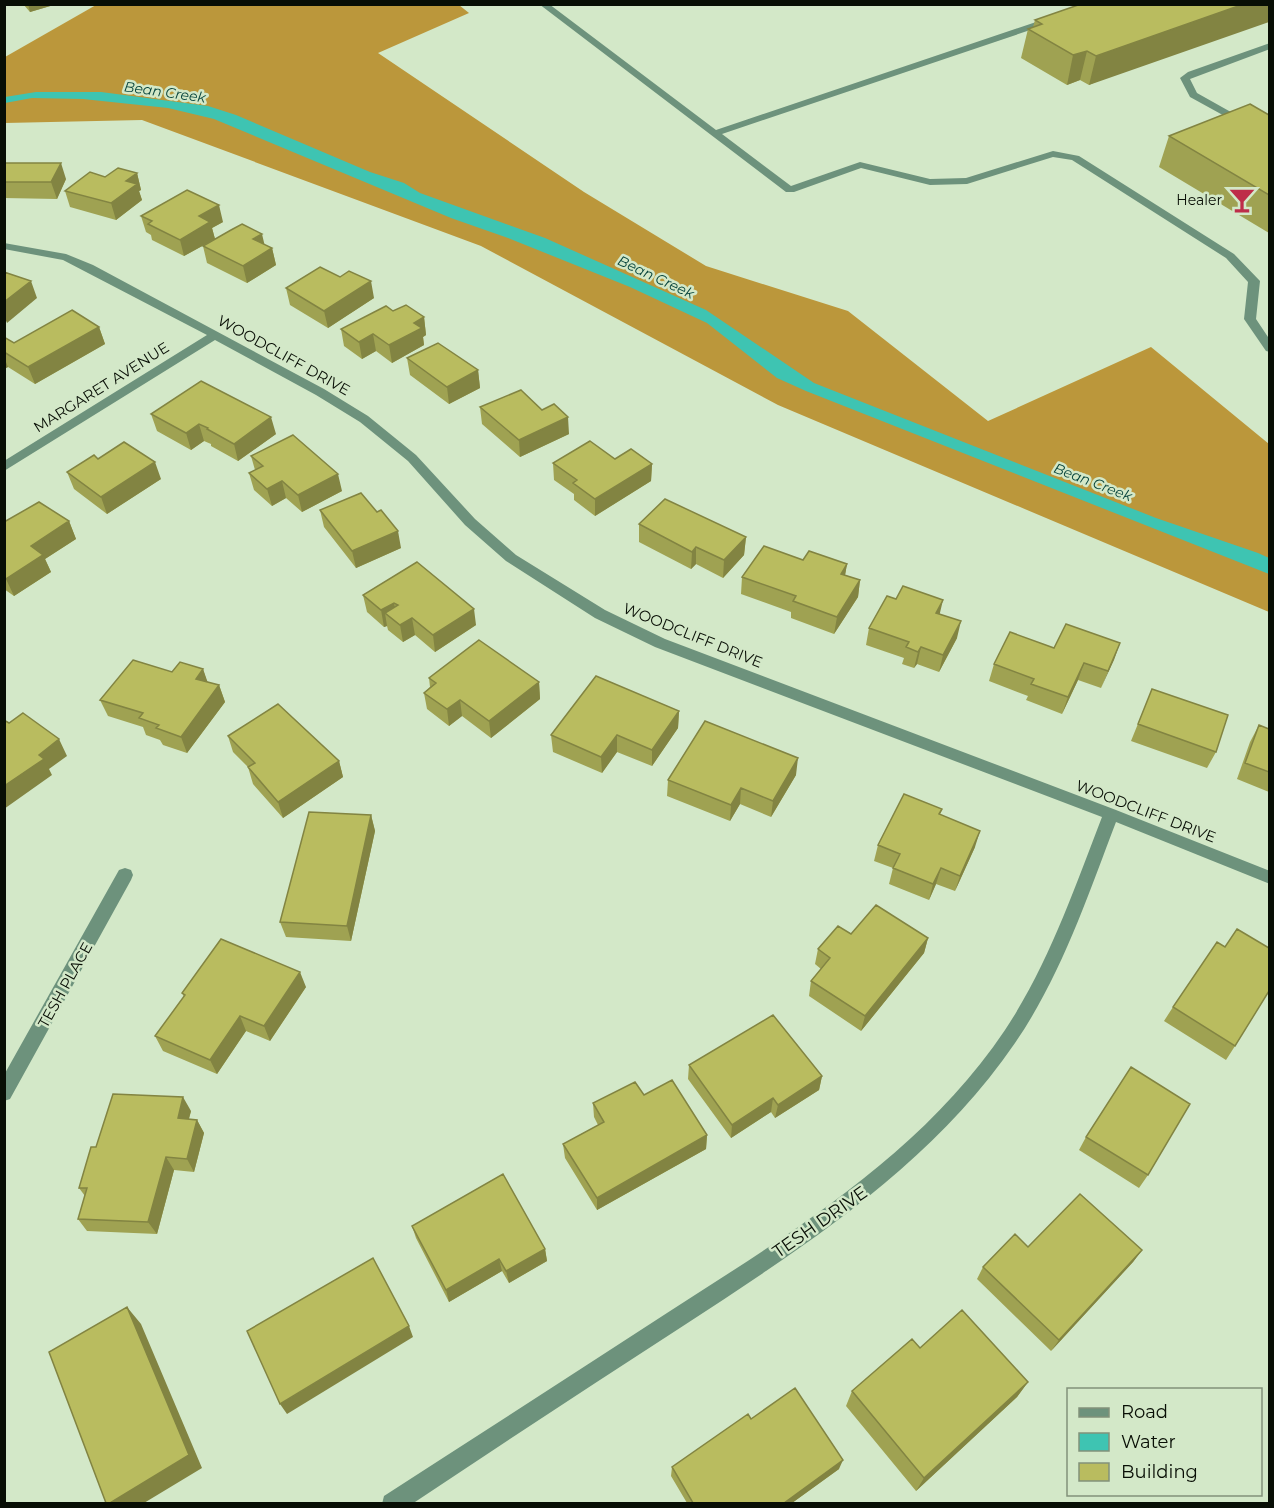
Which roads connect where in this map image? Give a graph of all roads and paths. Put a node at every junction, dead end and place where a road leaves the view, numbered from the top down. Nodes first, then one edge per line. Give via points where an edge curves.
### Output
1 (543, 4) edge
2 (1063, 16) edge
3 (1269, 46) edge
4 (717, 134) junction
5 (1269, 138) edge
6 (4, 246) edge
7 (214, 336) junction
8 (1269, 349) edge
9 (4, 467) edge
10 (1111, 814) junction
11 (125, 875) dead end
12 (1269, 878) edge
13 (4, 1093) edge
14 (393, 1503) edge

1 - 4 street
2 - 4 street
3 - 5 street via 1185,78 1193,95
4 - 8 street via 790,190 860,165 930,182 967,181 1053,154 1075,158 1230,256 1254,281 1250,319
6 - 7 street, WOODCLIFF DRIVE via 66,257
7 - 9 street, MARGARET AVENUE
7 - 10 street, WOODCLIFF DRIVE via 321,392 385,433 470,522 511,558 600,614 660,643
10 - 12 street, WOODCLIFF DRIVE
10 - 14 street, TESH DRIVE via 1033,999 990,1064 923,1141 856,1199 799,1239
11 - 13 street, TESH PLACE

